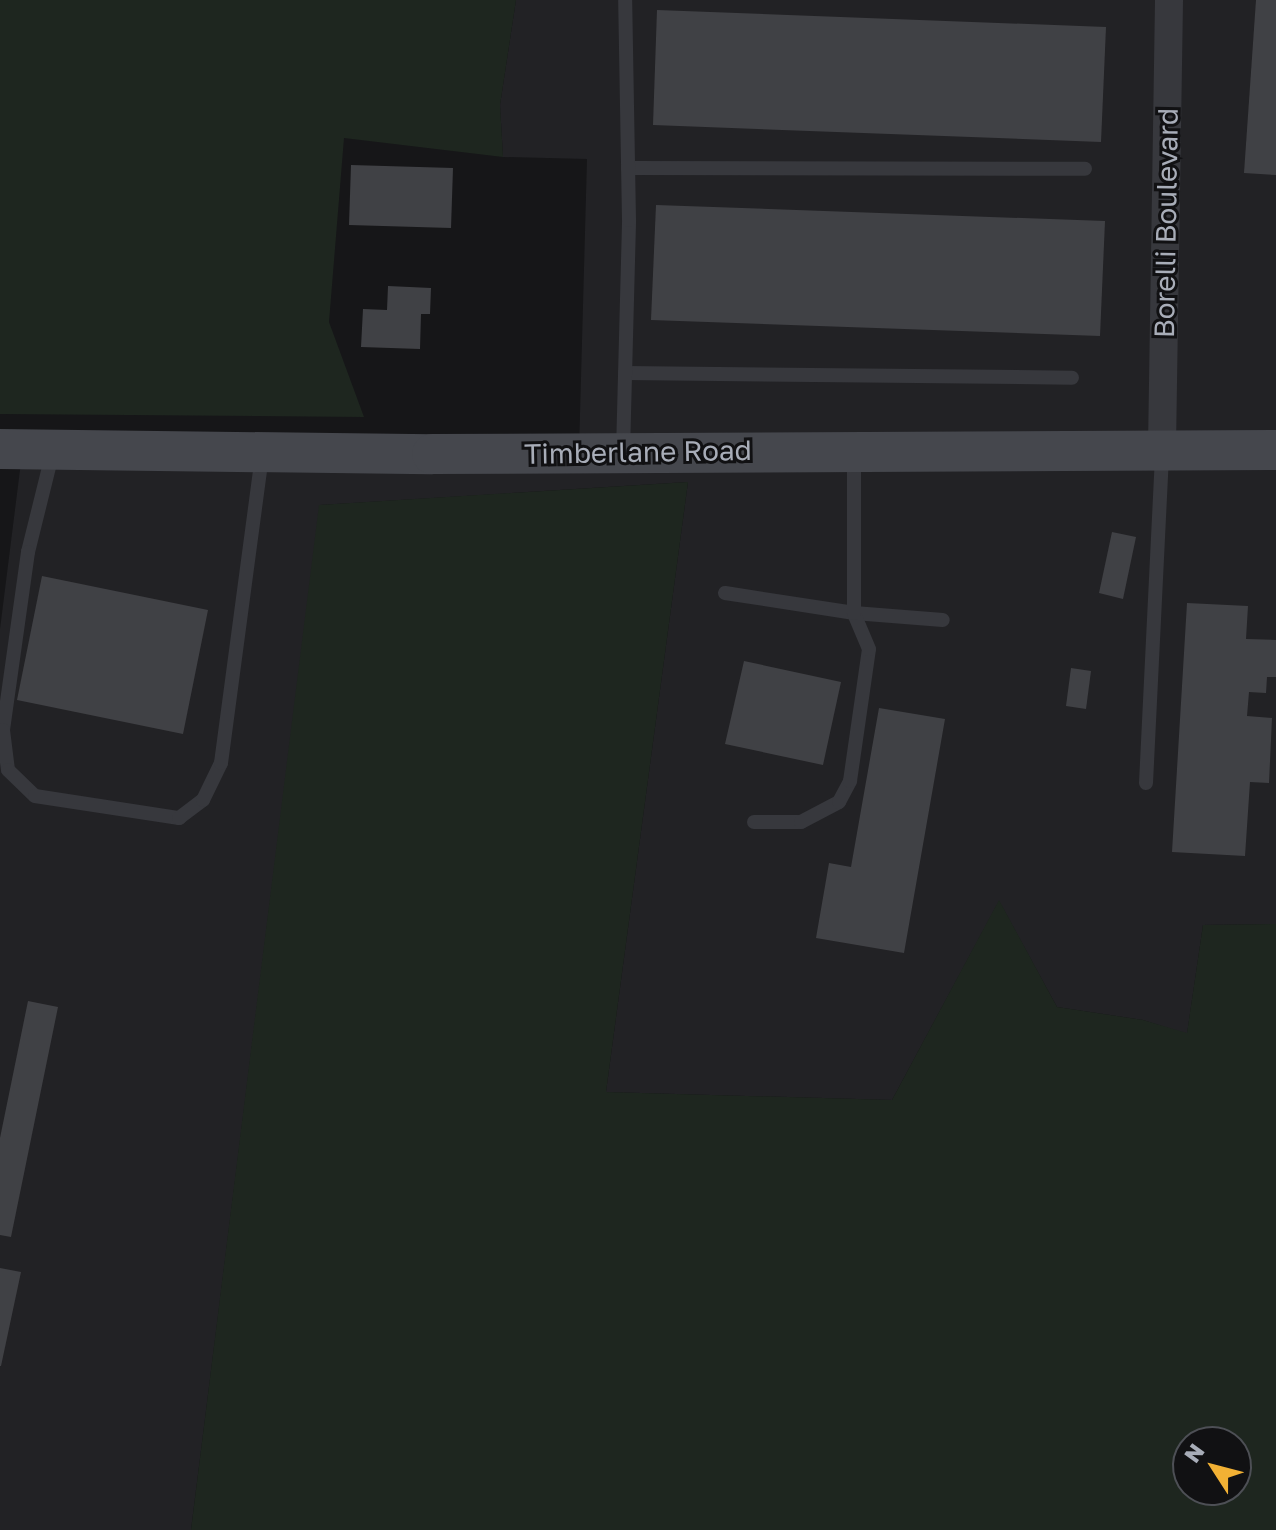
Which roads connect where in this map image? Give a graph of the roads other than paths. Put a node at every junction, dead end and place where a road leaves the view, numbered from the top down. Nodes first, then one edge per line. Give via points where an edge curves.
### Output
1 (625, 0) edge
2 (1169, 0) edge
3 (628, 168) junction
4 (1085, 169) dead end
5 (625, 373) junction
6 (1072, 378) dead end
7 (1162, 447) junction
8 (0, 449) edge
9 (854, 450) junction
10 (1276, 450) edge
11 (53, 451) junction
12 (262, 452) junction
13 (623, 452) junction
14 (725, 593) dead end
15 (854, 613) junction
16 (943, 620) dead end
17 (1146, 783) dead end
18 (754, 822) dead end

1 - 3 lane
2 - 7 street, Borelli Boulevard
3 - 4 lane
3 - 5 lane
5 - 6 lane
5 - 13 lane
7 - 9 street, Timberlane Road
7 - 10 street, Timberlane Road
7 - 17 lane
8 - 11 street, Timberlane Road
9 - 13 street, Timberlane Road
9 - 15 lane
11 - 12 street, Timberlane Road
11 - 12 lane via 28,552 3,730 8,770 35,796 179,818 203,800 221,763
12 - 13 street, Timberlane Road
14 - 15 lane
15 - 16 lane
15 - 18 lane via 869,649 850,781 839,802 801,822

